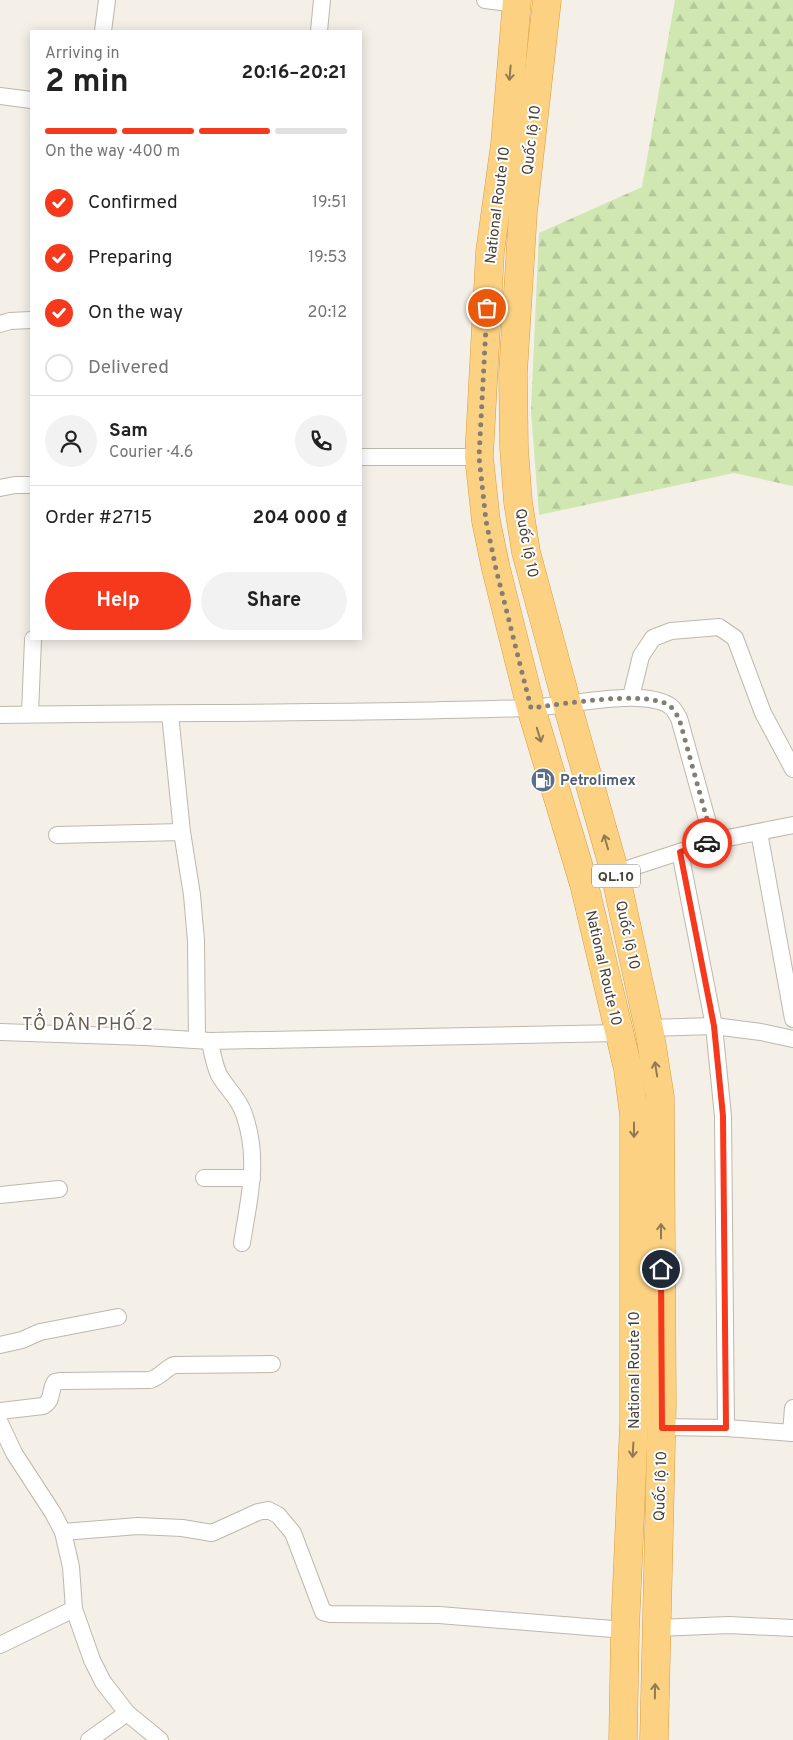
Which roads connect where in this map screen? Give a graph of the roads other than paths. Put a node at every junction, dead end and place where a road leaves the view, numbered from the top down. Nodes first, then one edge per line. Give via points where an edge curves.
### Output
1 (107, 0) edge
2 (322, 0) edge
3 (486, 0) edge
4 (516, 9) edge
5 (546, 11) edge
6 (103, 30) edge
7 (319, 30) edge
8 (0, 96) edge
9 (30, 100) edge
10 (30, 320) edge
11 (0, 324) edge
12 (479, 457) junction
13 (362, 458) edge
14 (30, 485) edge
15 (0, 488) edge
16 (33, 640) edge
17 (631, 697) junction
18 (567, 704) junction
19 (531, 708) junction
20 (0, 714) edge
21 (30, 714) junction
22 (170, 714) junction
23 (793, 769) edge
24 (793, 825) edge
25 (182, 832) junction
26 (759, 832) junction
27 (57, 835) dead end
28 (713, 841) junction
29 (680, 852) junction
30 (615, 873) junction
31 (793, 1019) edge
32 (714, 1026) junction
33 (648, 1028) junction
34 (0, 1032) edge
35 (619, 1032) junction
36 (793, 1039) edge
37 (204, 1040) junction
38 (204, 1178) dead end
39 (252, 1178) junction
40 (59, 1189) dead end
41 (0, 1195) edge
42 (242, 1243) dead end
43 (118, 1317) dead end
44 (0, 1345) edge
45 (272, 1364) dead end
46 (793, 1408) edge
47 (0, 1411) edge
48 (0, 1423) edge
49 (662, 1428) junction
50 (726, 1428) junction
51 (792, 1433) edge
52 (63, 1532) junction
53 (74, 1609) junction
54 (656, 1628) junction
55 (793, 1628) edge
56 (625, 1630) junction
57 (0, 1644) edge
58 (127, 1714) junction
59 (89, 1740) edge
60 (160, 1740) edge
61 (623, 1740) edge
62 (654, 1740) edge

1 - 6 street
2 - 7 street
3 - 4 street
4 - 5 highway
4 -> 12 highway, National Route 10 / QL.10 via 505,144 490,252
5 - 18 highway, Quốc lộ 10 / QL.10 via 523,212 514,373 514,448 526,552
8 - 9 street
10 - 11 street
12 - 13 street
12 - 19 highway, National Route 10 / QL.10 via 486,521
14 - 15 street
16 - 21 street
17 - 18 street
17 - 23 street via 641,656 653,638 671,631 719,627 735,638 763,713
17 - 28 street via 671,706 679,718
18 - 19 street
30 -> 18 highway, Quốc lộ 10 / QL.10
19 - 22 street
19 -> 35 highway, National Route 10 / QL.10 via 584,884
20 - 21 street
21 - 22 street
22 - 25 street
24 - 26 street
25 - 27 street
25 - 37 street via 188,862
26 - 28 street
26 - 31 street
28 - 29 street
29 - 30 street
29 - 32 street
30 - 33 highway, Quốc lộ 10 / QL.10
32 - 33 street
32 - 36 street
32 - 50 street via 723,1116
49 -> 33 highway, Quốc lộ 10 / QL.10 via 660,1097
34 - 37 street
35 - 37 street
35 -> 56 highway, National Route 10 / QL.10 via 634,1115 634,1424
37 - 39 street via 219,1075 237,1098 244,1114 253,1155
38 - 39 street
39 - 42 street
40 - 41 street
43 - 44 street via 40,1332
45 - 47 street via 174,1365 150,1380 55,1382 49,1403
46 - 51 street
48 - 52 street via 14,1453
49 - 50 street
49 - 54 highway, Quốc lộ 10 / QL.10
50 - 51 street
52 - 53 street via 71,1567
52 - 56 street via 138,1526 212,1533 268,1510 278,1515 293,1534 323,1612 439,1615
53 - 57 street
53 - 58 street via 103,1682
54 - 55 street
62 -> 54 highway, Quốc lộ 10 / QL.10
56 - 61 highway, National Route 10 / QL.10
58 - 59 street
58 - 60 street

